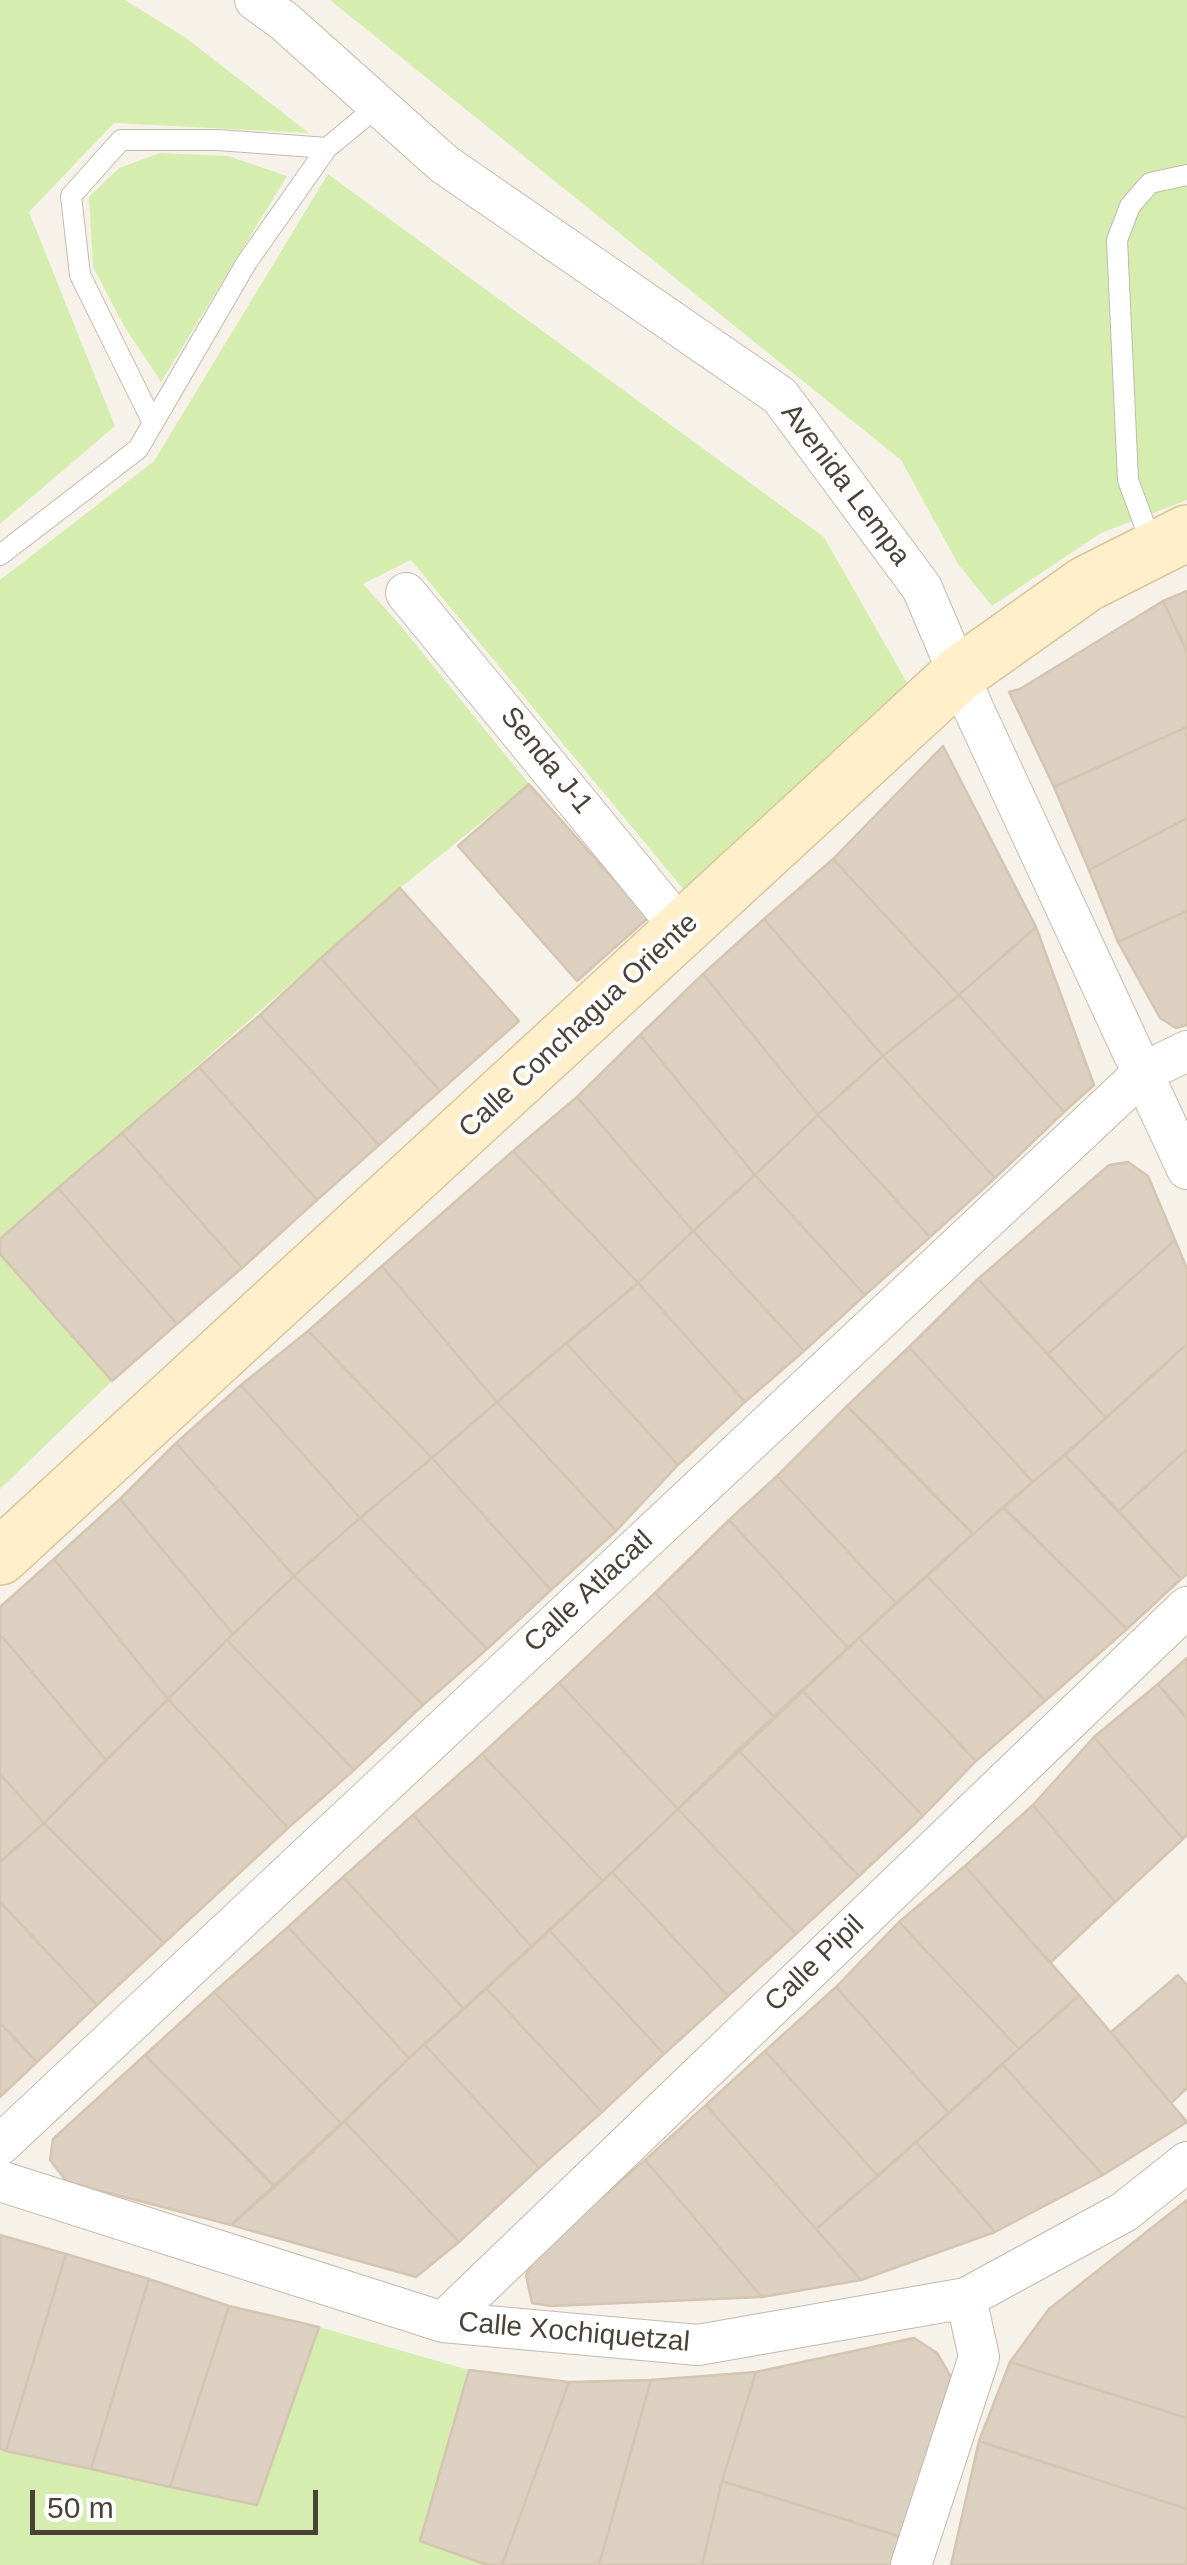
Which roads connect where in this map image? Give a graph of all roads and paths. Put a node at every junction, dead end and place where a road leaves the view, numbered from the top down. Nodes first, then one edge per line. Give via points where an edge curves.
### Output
1 (255, 0) edge
2 (379, 105) junction
3 (327, 148) junction
4 (1187, 175) edge
5 (154, 423) junction
6 (1170, 542) edge
7 (0, 555) edge
8 (406, 593) dead end
9 (959, 674) junction
10 (683, 931) junction
11 (1187, 1052) edge
12 (1144, 1072) junction
13 (1187, 1169) edge
14 (0, 1557) edge
15 (1187, 1607) edge
16 (0, 2144) edge
17 (1187, 2162) edge
18 (0, 2181) edge
19 (966, 2298) junction
20 (443, 2322) junction
21 (911, 2565) edge

1 - 2 street, Avenida Lempa
2 - 3 lane
2 - 9 street, Avenida Lempa via 444,164 780,396 922,588
3 - 5 lane via 248,262
3 - 5 lane via 121,140 71,196 80,276
4 - 6 lane via 1150,183 1130,206 1117,240 1128,480
5 - 7 lane via 138,448
6 - 9 main road, Calle Conchagua Oriente via 1086,584
8 - 10 street, Senda J-1
9 - 10 main road, Calle Conchagua Oriente
9 - 12 street, Avenida Lempa
10 - 14 main road, Calle Conchagua Oriente
11 - 12 street, Calle Atlacatl
12 - 13 street, Avenida Lempa
12 - 16 street, Calle Atlacatl
15 - 20 street, Calle Pipil
17 - 19 street, Calle Xochiquetzal via 1124,2212
18 - 20 street, Calle Xochiquetzal
19 - 20 street, Calle Xochiquetzal via 698,2345
19 - 21 street via 979,2357

